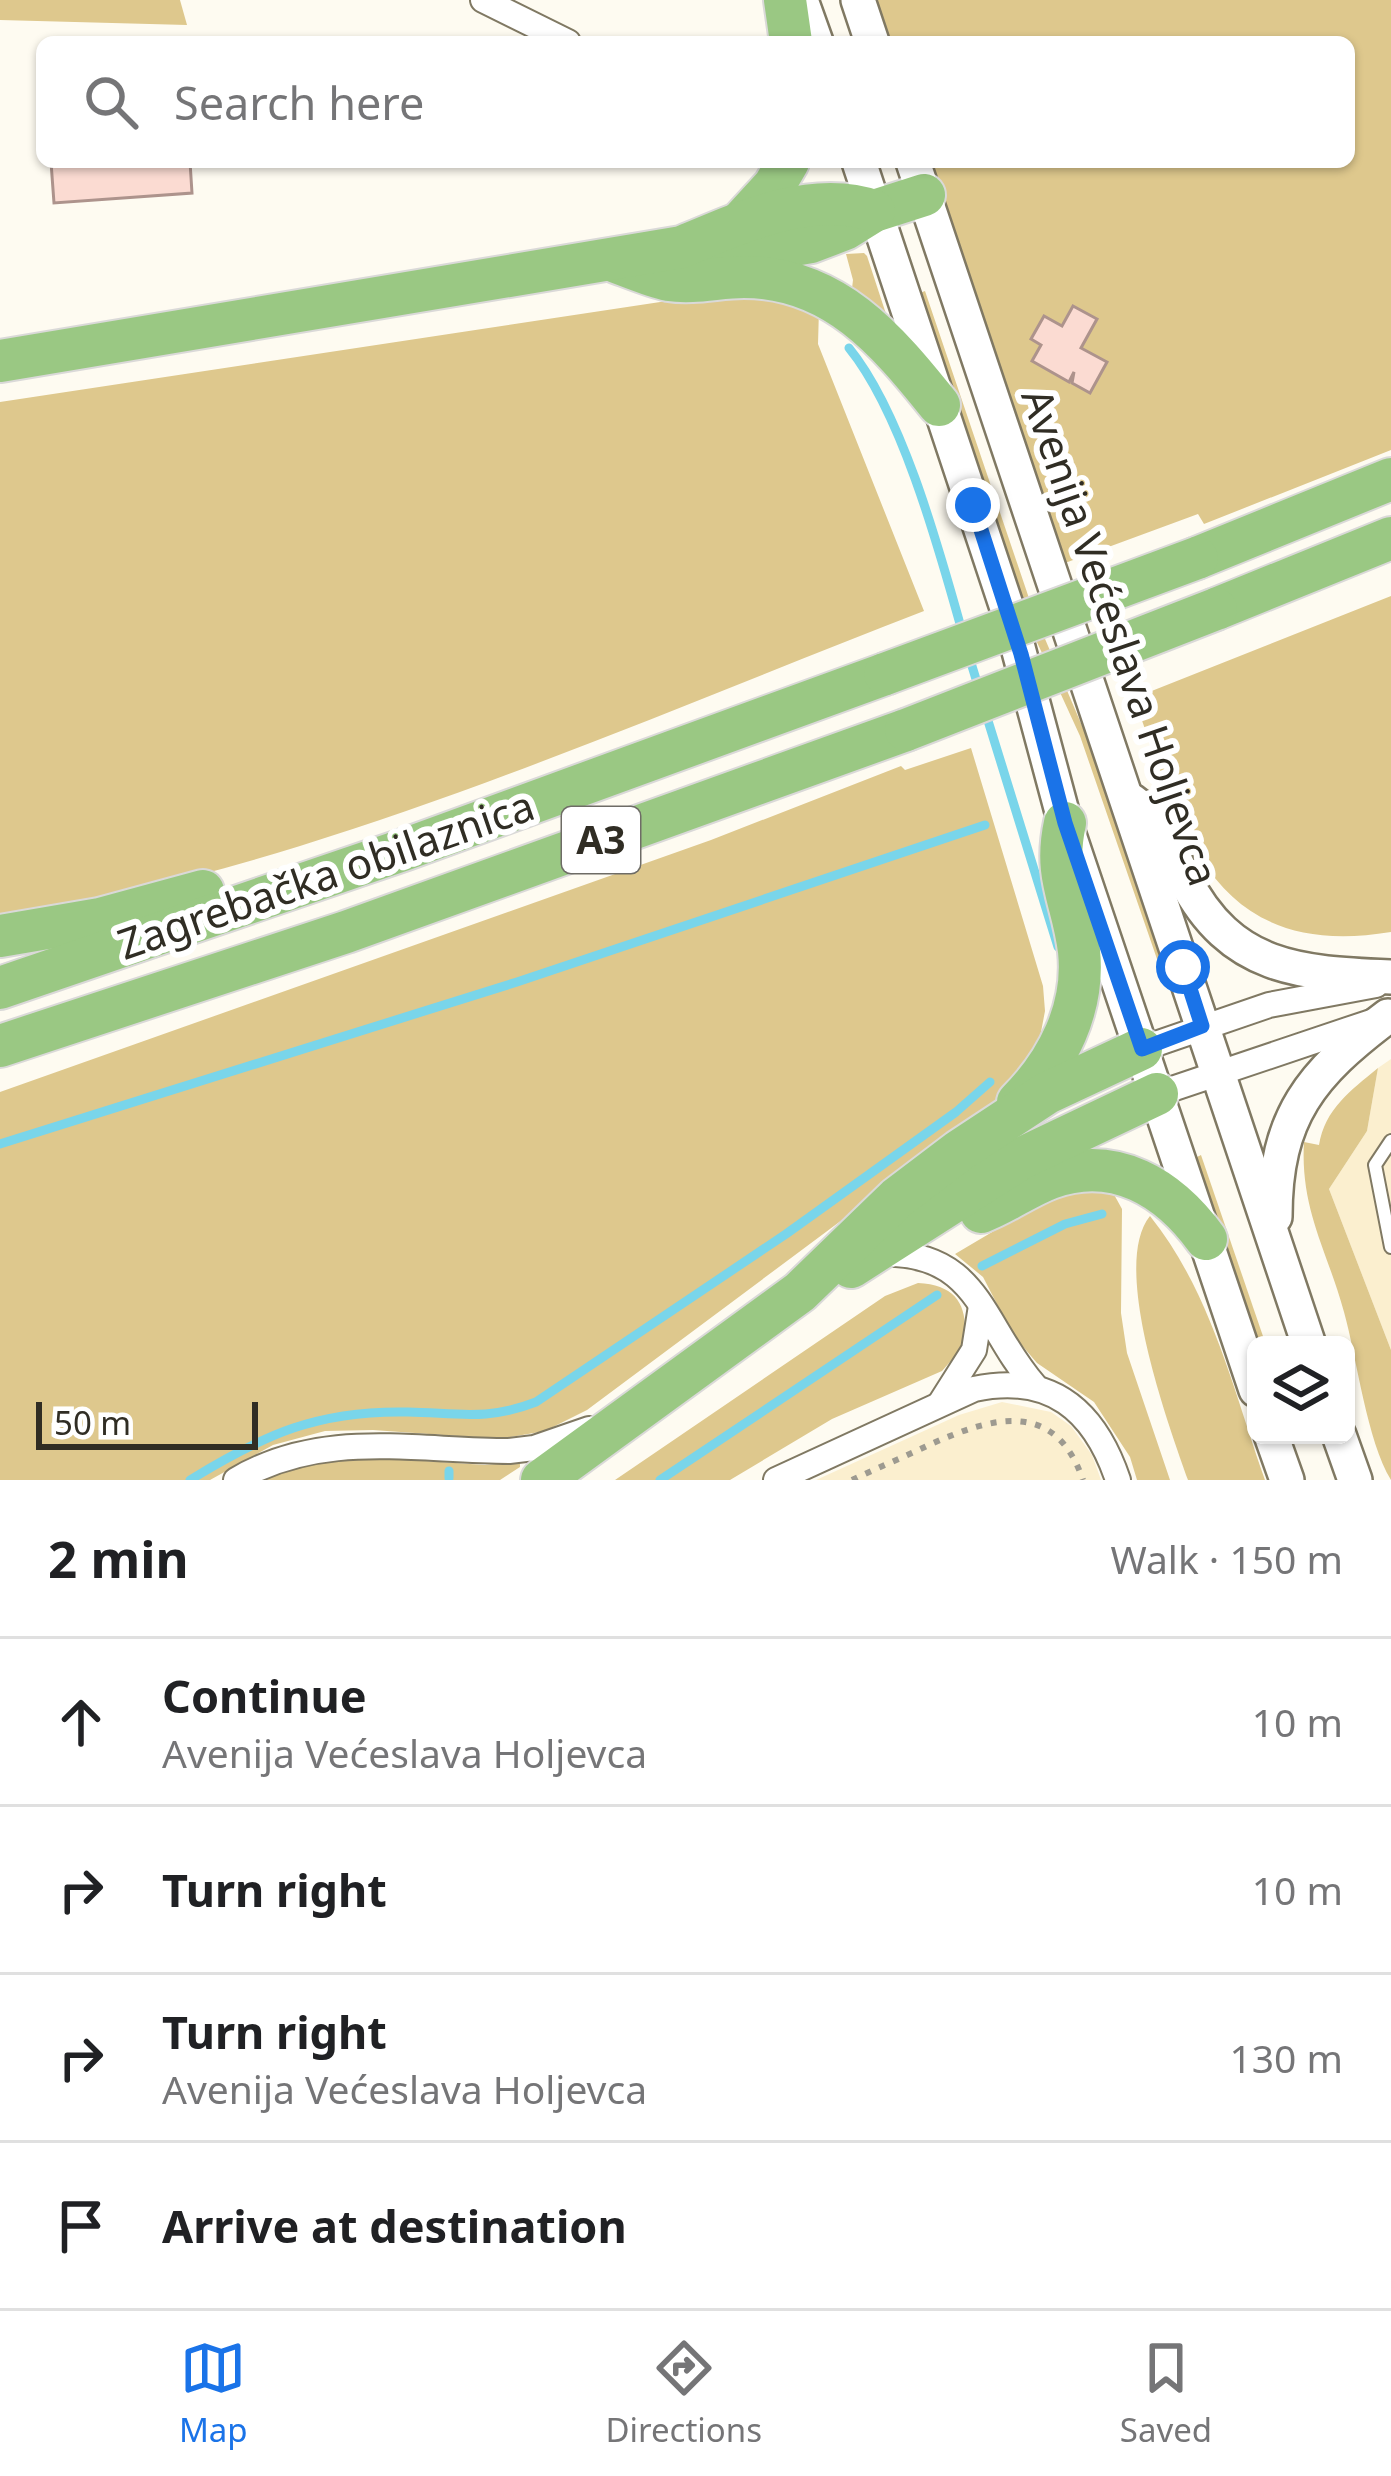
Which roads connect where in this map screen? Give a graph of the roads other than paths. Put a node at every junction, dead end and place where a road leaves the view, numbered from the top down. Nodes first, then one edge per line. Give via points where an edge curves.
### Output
1 (484, 0) edge
2 (785, 0) edge
3 (801, 0) edge
4 (858, 0) edge
5 (556, 36) edge
6 (790, 36) edge
7 (815, 36) edge
8 (870, 36) edge
9 (784, 168) edge
10 (861, 168) edge
11 (918, 178) edge
12 (874, 211) junction
13 (739, 224) junction
14 (682, 247) junction
15 (609, 259) junction
16 (0, 361) edge
17 (939, 405) junction
18 (1391, 479) edge
19 (1391, 538) edge
20 (1126, 796) junction
21 (1065, 823) junction
22 (406, 850) junction
23 (346, 932) junction
24 (0, 936) edge
25 (0, 988) edge
26 (1390, 998) edge
27 (1202, 1026) junction
28 (0, 1046) edge
29 (1142, 1049) junction
30 (1217, 1071) junction
31 (0, 1074) edge
32 (1157, 1094) junction
33 (992, 1129) junction
34 (1391, 1141) edge
35 (915, 1226) junction
36 (1206, 1240) junction
37 (1275, 1243) junction
38 (1391, 1246) edge
39 (872, 1255) junction
40 (800, 1292) junction
41 (981, 1306) junction
42 (1306, 1336) edge
43 (1247, 1363) edge
44 (1035, 1386) junction
45 (644, 1405) junction
46 (939, 1405) junction
47 (1274, 1444) edge
48 (1343, 1444) edge
49 (557, 1474) edge
50 (236, 1480) edge
51 (776, 1480) edge
52 (1118, 1480) edge
53 (1287, 1480) edge
54 (1355, 1480) edge

1 - 5 street
2 - 6 highway
3 - 7 main road
4 - 8 main road
9 - 13 highway
10 - 12 main road
11 - 12 highway
11 - 20 main road, Avenija Većeslava Holjevca
12 - 13 highway via 818,205
12 - 14 highway via 811,242 737,252
12 - 17 main road
13 - 14 highway
14 - 15 highway
15 - 16 highway
15 - 17 highway via 670,280 770,279 822,293 863,320
17 - 21 main road via 1015,634
18 - 22 highway, Zagrebačka obilaznica / A3, bridge
19 - 23 highway, Zagrebačka obilaznica / A3, bridge via 906,730
20 - 26 main road via 1154,818 1196,898 1228,937 1259,958
20 - 27 main road, Avenija Većeslava Holjevca
21 - 29 main road
21 - 33 highway via 1060,877 1079,951 1075,1011 1049,1064
22 - 24 highway via 330,852 100,919
22 - 25 highway, Zagrebačka obilaznica / A3
23 - 28 highway, Zagrebačka obilaznica / A3
23 - 31 highway via 291,973
26 - 27 street via 1269,1005
26 - 30 street
26 - 37 main road via 1298,1104 1281,1150
27 - 29 street
27 - 30 main road, Avenija Većeslava Holjevca
29 - 32 main road
29 - 33 highway
30 - 32 street
30 - 37 main road, Avenija Većeslava Holjevca
32 - 35 highway via 1020,1159
32 - 36 main road
33 - 40 highway via 897,1198
34 - 38 lane via 1375,1165
35 - 36 highway via 974,1215 1051,1178 1095,1170 1150,1184
35 - 39 highway
36 - 43 main road
37 - 42 main road, Avenija Većeslava Holjevca
39 - 40 highway
39 - 41 street via 941,1266 967,1282
40 - 45 highway
41 - 44 street
41 - 46 street via 974,1350
44 - 46 street via 995,1385
44 - 52 street via 1094,1428
45 - 49 highway
45 - 50 street via 534,1448 348,1444 299,1453
46 - 51 street
47 - 53 main road
48 - 54 main road

